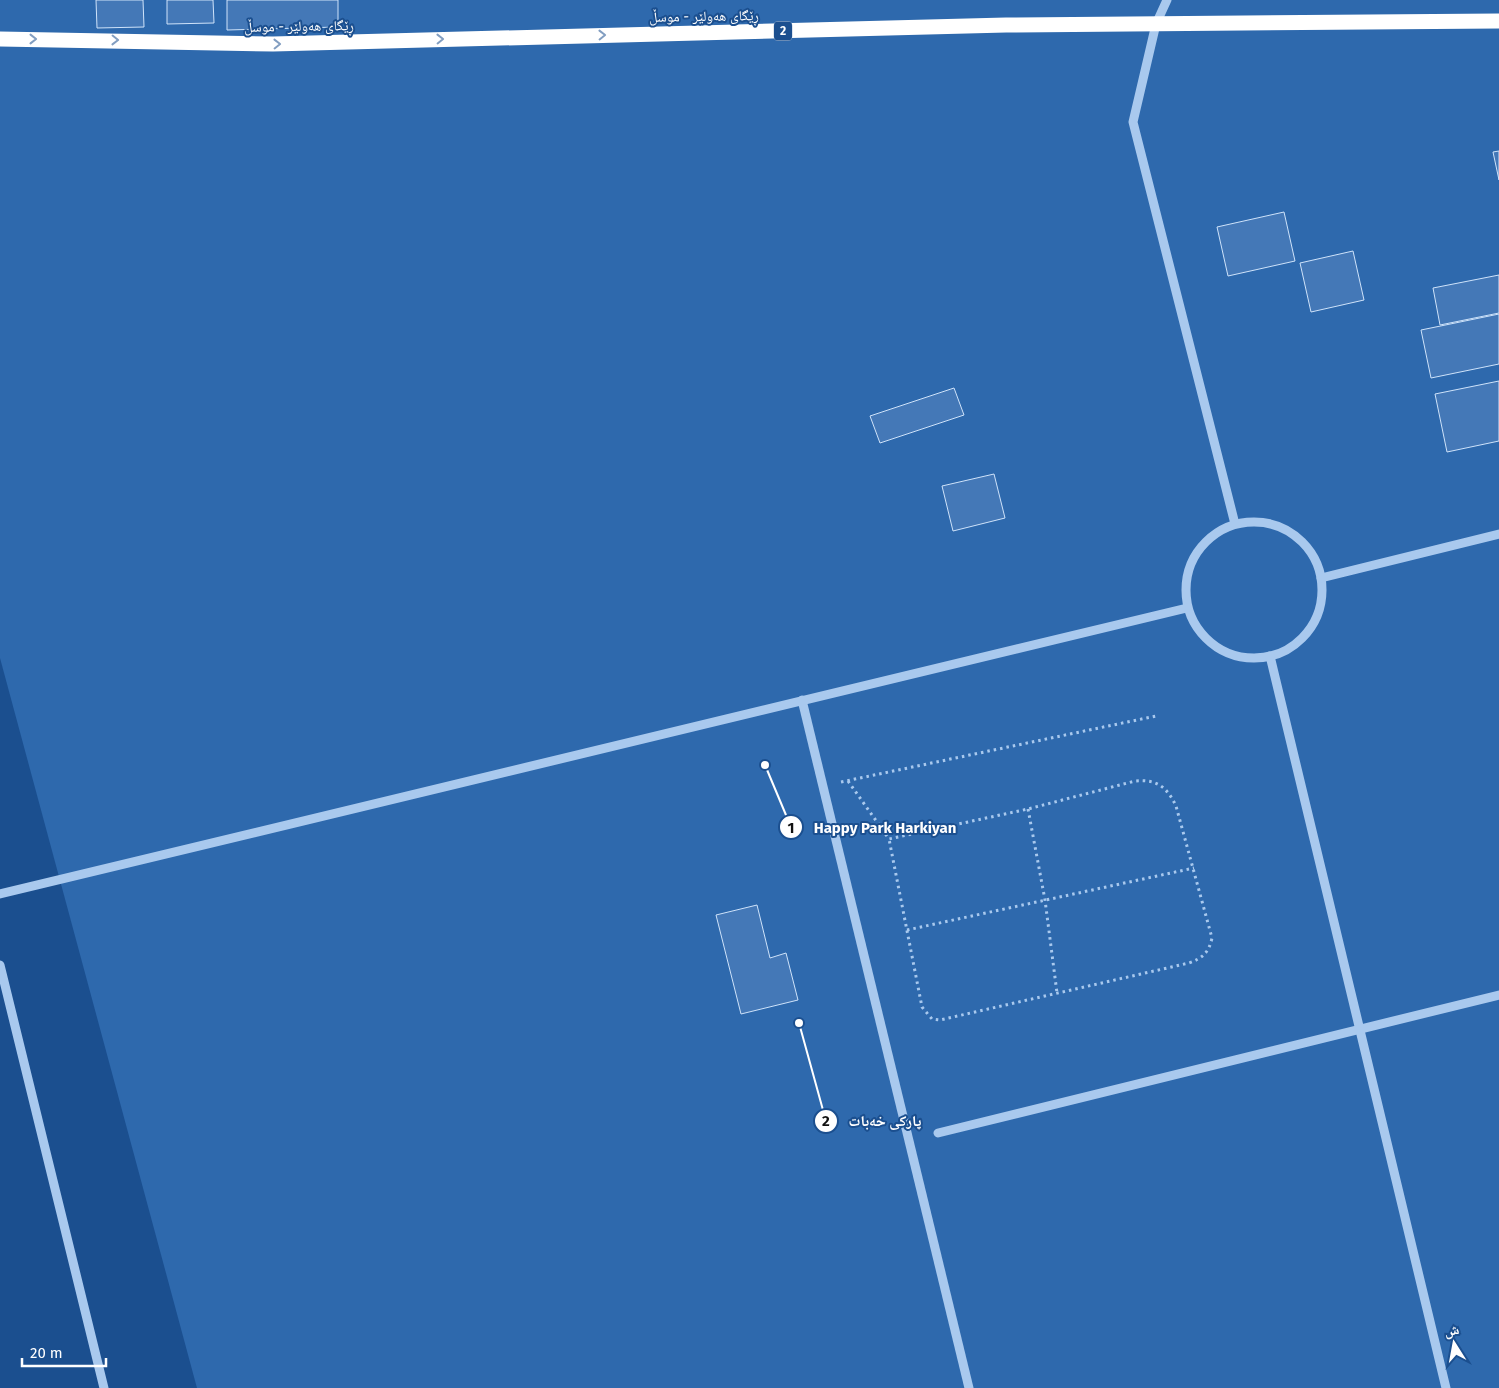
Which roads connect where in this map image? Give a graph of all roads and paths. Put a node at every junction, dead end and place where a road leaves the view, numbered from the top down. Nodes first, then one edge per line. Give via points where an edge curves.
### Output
1 (1167, 0) edge
2 (1499, 21) edge
3 (1156, 24) junction
4 (0, 39) edge
5 (1235, 524) junction
6 (1499, 534) edge
7 (1321, 578) junction
8 (1187, 608) junction
9 (1270, 656) junction
10 (802, 700) junction
11 (1156, 716) dead end
12 (848, 781) junction
13 (823, 786) junction
14 (1028, 808) junction
15 (889, 839) junction
16 (1194, 868) junction
17 (0, 894) edge
18 (1045, 900) junction
19 (906, 930) junction
20 (0, 965) edge
21 (1057, 993) junction
22 (1499, 996) edge
23 (1360, 1028) junction
24 (938, 1133) dead end
25 (104, 1388) edge
26 (969, 1388) edge
27 (1446, 1388) edge

1 - 3 lane
2 - 3 highway, ڕێگای هەولێر - موسڵ / 2
4 -> 3 highway, ڕێگای هەولێر - موسڵ / 2 via 273,44
3 - 5 lane via 1133,122
5 - 7 lane via 1263,522 1290,532 1311,551
5 - 8 lane via 1211,536 1194,556 1185,581
6 - 7 lane
7 - 9 lane via 1321,604 1312,627 1294,646
8 - 9 lane via 1199,632 1218,649 1244,658
8 - 10 lane
9 - 23 lane
10 - 13 lane
10 - 17 lane
11 - 12 path
12 - 13 path
12 - 15 path
13 - 26 lane
14 - 15 path
14 - 16 path via 1135,781 1159,783 1170,792 1176,806
14 - 18 path
15 - 19 path
16 - 18 path
16 - 21 path via 1212,938 1207,952 1200,959
18 - 19 path
18 - 21 path
19 - 21 path via 922,1007 932,1018 940,1020
20 - 25 lane
22 - 23 lane
23 - 24 lane
23 - 27 lane

